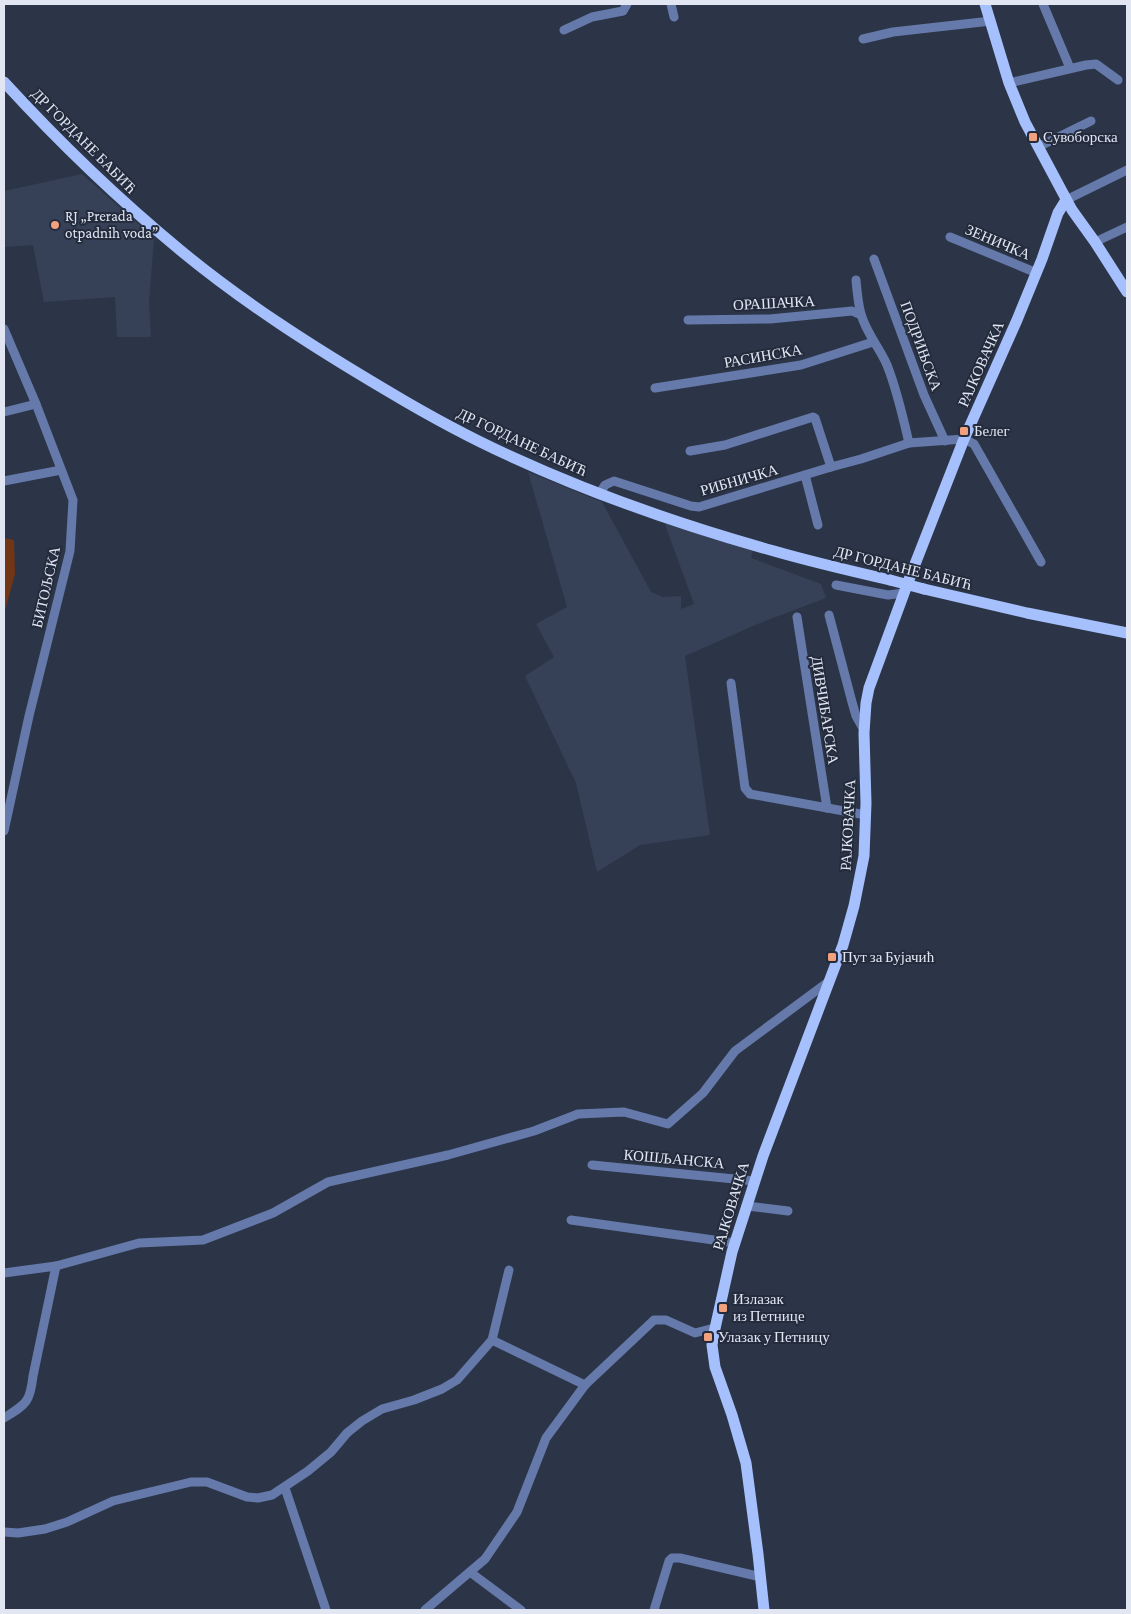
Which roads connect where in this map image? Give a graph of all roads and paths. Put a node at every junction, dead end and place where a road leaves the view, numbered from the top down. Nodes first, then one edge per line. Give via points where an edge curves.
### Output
1 (627, 4) edge
2 (671, 4) edge
3 (985, 4) edge
4 (1044, 4) edge
5 (674, 17) dead end
6 (991, 21) junction
7 (564, 30) dead end
8 (863, 39) dead end
9 (1070, 68) junction
10 (1118, 80) dead end
11 (4, 82) edge
12 (1009, 83) junction
13 (1090, 121) dead end
14 (1038, 146) junction
15 (1127, 170) edge
16 (1066, 200) junction
17 (1127, 227) edge
18 (950, 237) dead end
19 (1095, 242) junction
20 (874, 259) dead end
21 (1036, 273) junction
22 (856, 280) dead end
23 (1124, 281) edge
24 (1127, 292) edge
25 (861, 315) junction
26 (688, 320) dead end
27 (4, 329) edge
28 (874, 342) junction
29 (13, 350) junction
30 (4, 353) edge
31 (655, 388) dead end
32 (36, 404) junction
33 (4, 412) edge
34 (964, 439) junction
35 (945, 441) junction
36 (909, 443) junction
37 (690, 451) dead end
38 (831, 467) junction
39 (62, 470) junction
40 (805, 475) junction
41 (4, 481) edge
42 (600, 494) junction
43 (818, 525) dead end
44 (1041, 562) dead end
45 (836, 585) dead end
46 (904, 593) junction
47 (829, 615) dead end
48 (797, 617) dead end
49 (1127, 633) edge
50 (731, 683) dead end
51 (864, 730) junction
52 (827, 808) junction
53 (866, 815) junction
54 (4, 831) edge
55 (828, 982) junction
56 (592, 1166) dead end
57 (755, 1181) junction
58 (747, 1206) junction
59 (788, 1212) dead end
60 (571, 1220) dead end
61 (735, 1243) junction
62 (56, 1266) junction
63 (509, 1270) dead end
64 (4, 1273) edge
65 (714, 1328) junction
66 (492, 1340) junction
67 (585, 1385) junction
68 (4, 1418) edge
69 (285, 1488) junction
70 (4, 1532) edge
71 (470, 1572) junction
72 (761, 1577) junction
73 (430, 1609) edge
74 (326, 1610) edge
75 (521, 1610) edge
76 (654, 1610) edge
77 (764, 1610) edge

1 - 7 street via 623,12 592,17
2 - 5 street
3 - 6 main road
4 - 9 street
6 - 8 street via 893,32
6 - 12 main road
9 - 10 street via 1096,64
9 - 12 street
11 - 42 main road, ДР ГОРДАНЕ БАБИЋ via 76,157 135,212 253,305 344,366 417,408 507,455
12 - 14 main road
13 - 14 street
14 - 16 main road
15 - 16 street
16 - 19 main road
16 - 21 main road, РАЈКОВАЧКА
17 - 19 street
18 - 21 street, ЗЕНИЧКА
19 - 23 main road
20 - 35 street, ПОДРИЊСКА via 924,396
21 - 34 main road, РАЈКОВАЧКА
22 - 25 street
23 - 24 main road
25 - 26 street, ОРАШАЧКА via 852,311 770,319
25 - 28 street
27 - 29 street, БИТОЉСКА
28 - 31 street, РАСИНСКА via 801,365
28 - 36 street via 884,357 894,385
29 - 30 street
29 - 32 street, БИТОЉСКА
32 - 33 street
32 - 39 street, БИТОЉСКА
34 - 35 street, РИБНИЧКА
34 - 44 street via 974,444
34 - 46 main road, РАЈКОВАЧКА
35 - 36 street, РИБНИЧКА
36 - 38 street, РИБНИЧКА
37 - 38 street via 725,445 813,417
38 - 40 street, РИБНИЧКА
39 - 41 street
39 - 54 street, БИТОЉСКА via 73,500 70,551
40 - 42 street, РИБНИЧКА via 699,507 614,481 605,485
40 - 43 street
42 - 49 main road, ДР ГОРДАНЕ БАБИЋ, bridge via 766,549 1027,613
45 - 46 street via 888,595
46 - 51 main road, РАЈКОВАЧКА via 869,688
47 - 51 street via 856,716
48 - 52 street, ДИВЧИБАРСКА
50 - 52 street via 745,788 750,794
51 - 53 main road, РАЈКОВАЧКА
52 - 53 street
53 - 55 main road, РАЈКОВАЧКА via 863,864 854,906
55 - 57 main road, РАЈКОВАЧКА
55 - 62 street via 735,1051 703,1093 668,1124 624,1112 578,1114 534,1131 448,1155 328,1182 273,1213 203,1240 139,1243
56 - 57 street, КОШЉАНСКА
57 - 58 main road, РАЈКОВАЧКА
58 - 59 street
58 - 61 main road, РАЈКОВАЧКА
60 - 61 street
61 - 65 main road, РАЈКОВАЧКА
62 - 64 street
62 - 68 street via 31,1393 24,1405
63 - 66 street
65 - 67 street via 695,1333 666,1320 654,1320
65 - 72 main road, РАЈКОВАЧКА via 715,1367 746,1463
66 - 67 street
66 - 69 street via 457,1380 414,1400 382,1409 362,1421 331,1452
67 - 71 street via 546,1438 517,1512 484,1559
69 - 70 street via 258,1498 207,1482 191,1482 113,1500 45,1529
69 - 74 street
71 - 73 street
71 - 75 street
72 - 76 street via 672,1558
72 - 77 main road, РАЈКОВАЧКА

